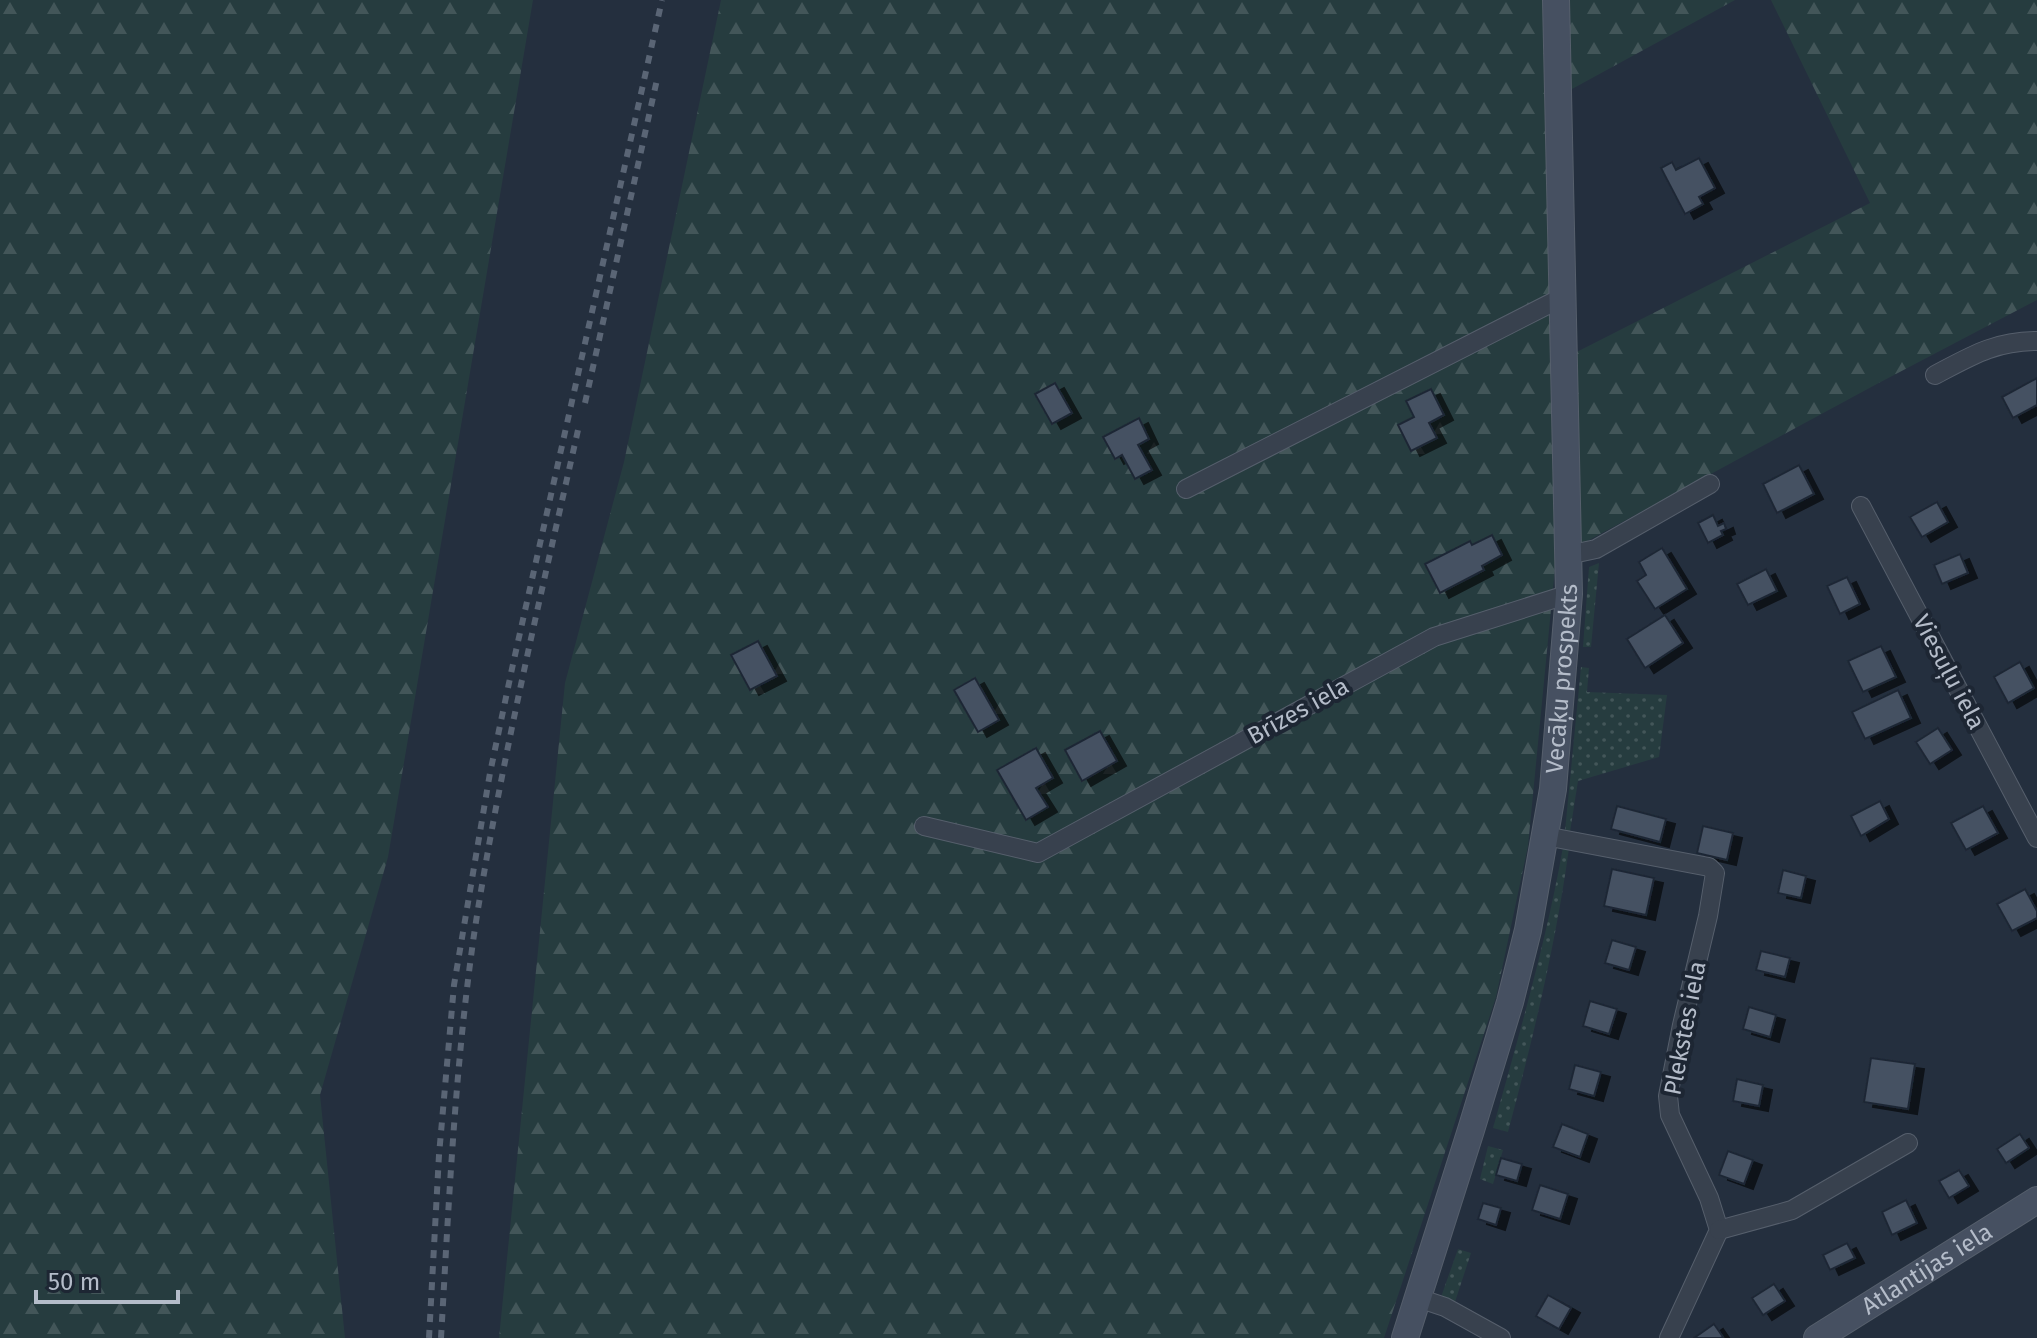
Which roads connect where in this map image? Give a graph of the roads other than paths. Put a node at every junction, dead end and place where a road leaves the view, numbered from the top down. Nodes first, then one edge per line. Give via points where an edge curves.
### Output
1 (1556, 0) edge
2 (1561, 298) junction
3 (2037, 341) edge
4 (1935, 375) dead end
5 (1710, 484) dead end
6 (1186, 489) dead end
7 (1861, 506) dead end
8 (1568, 555) junction
9 (1569, 594) junction
10 (924, 826) dead end
11 (1545, 836) junction
12 (2037, 838) edge
13 (1908, 1143) dead end
14 (2037, 1200) edge
15 (1719, 1230) junction
16 (1418, 1298) junction
17 (1405, 1338) edge
18 (1501, 1338) edge
19 (1669, 1338) edge
20 (1817, 1338) edge

1 - 2 main road, Vecāķu prospekts
2 - 6 street
2 - 8 main road, Vecāķu prospekts
3 - 4 street via 1986,348
5 - 8 street via 1596,549
7 - 12 street, Viesuļu iela
8 - 9 main road, Vecāķu prospekts
9 - 10 street, Brīzes iela via 1434,637 1038,853
9 - 11 main road, Vecāķu prospekts
11 - 15 street, Plekstes iela via 1709,867 1715,873 1668,1096 1670,1115
11 - 16 main road, Vecāķu prospekts via 1510,1002
13 - 15 street via 1792,1210
14 - 20 main road, Atlantijas iela
15 - 19 street
16 - 17 main road, Vecāķu prospekts
16 - 18 street

